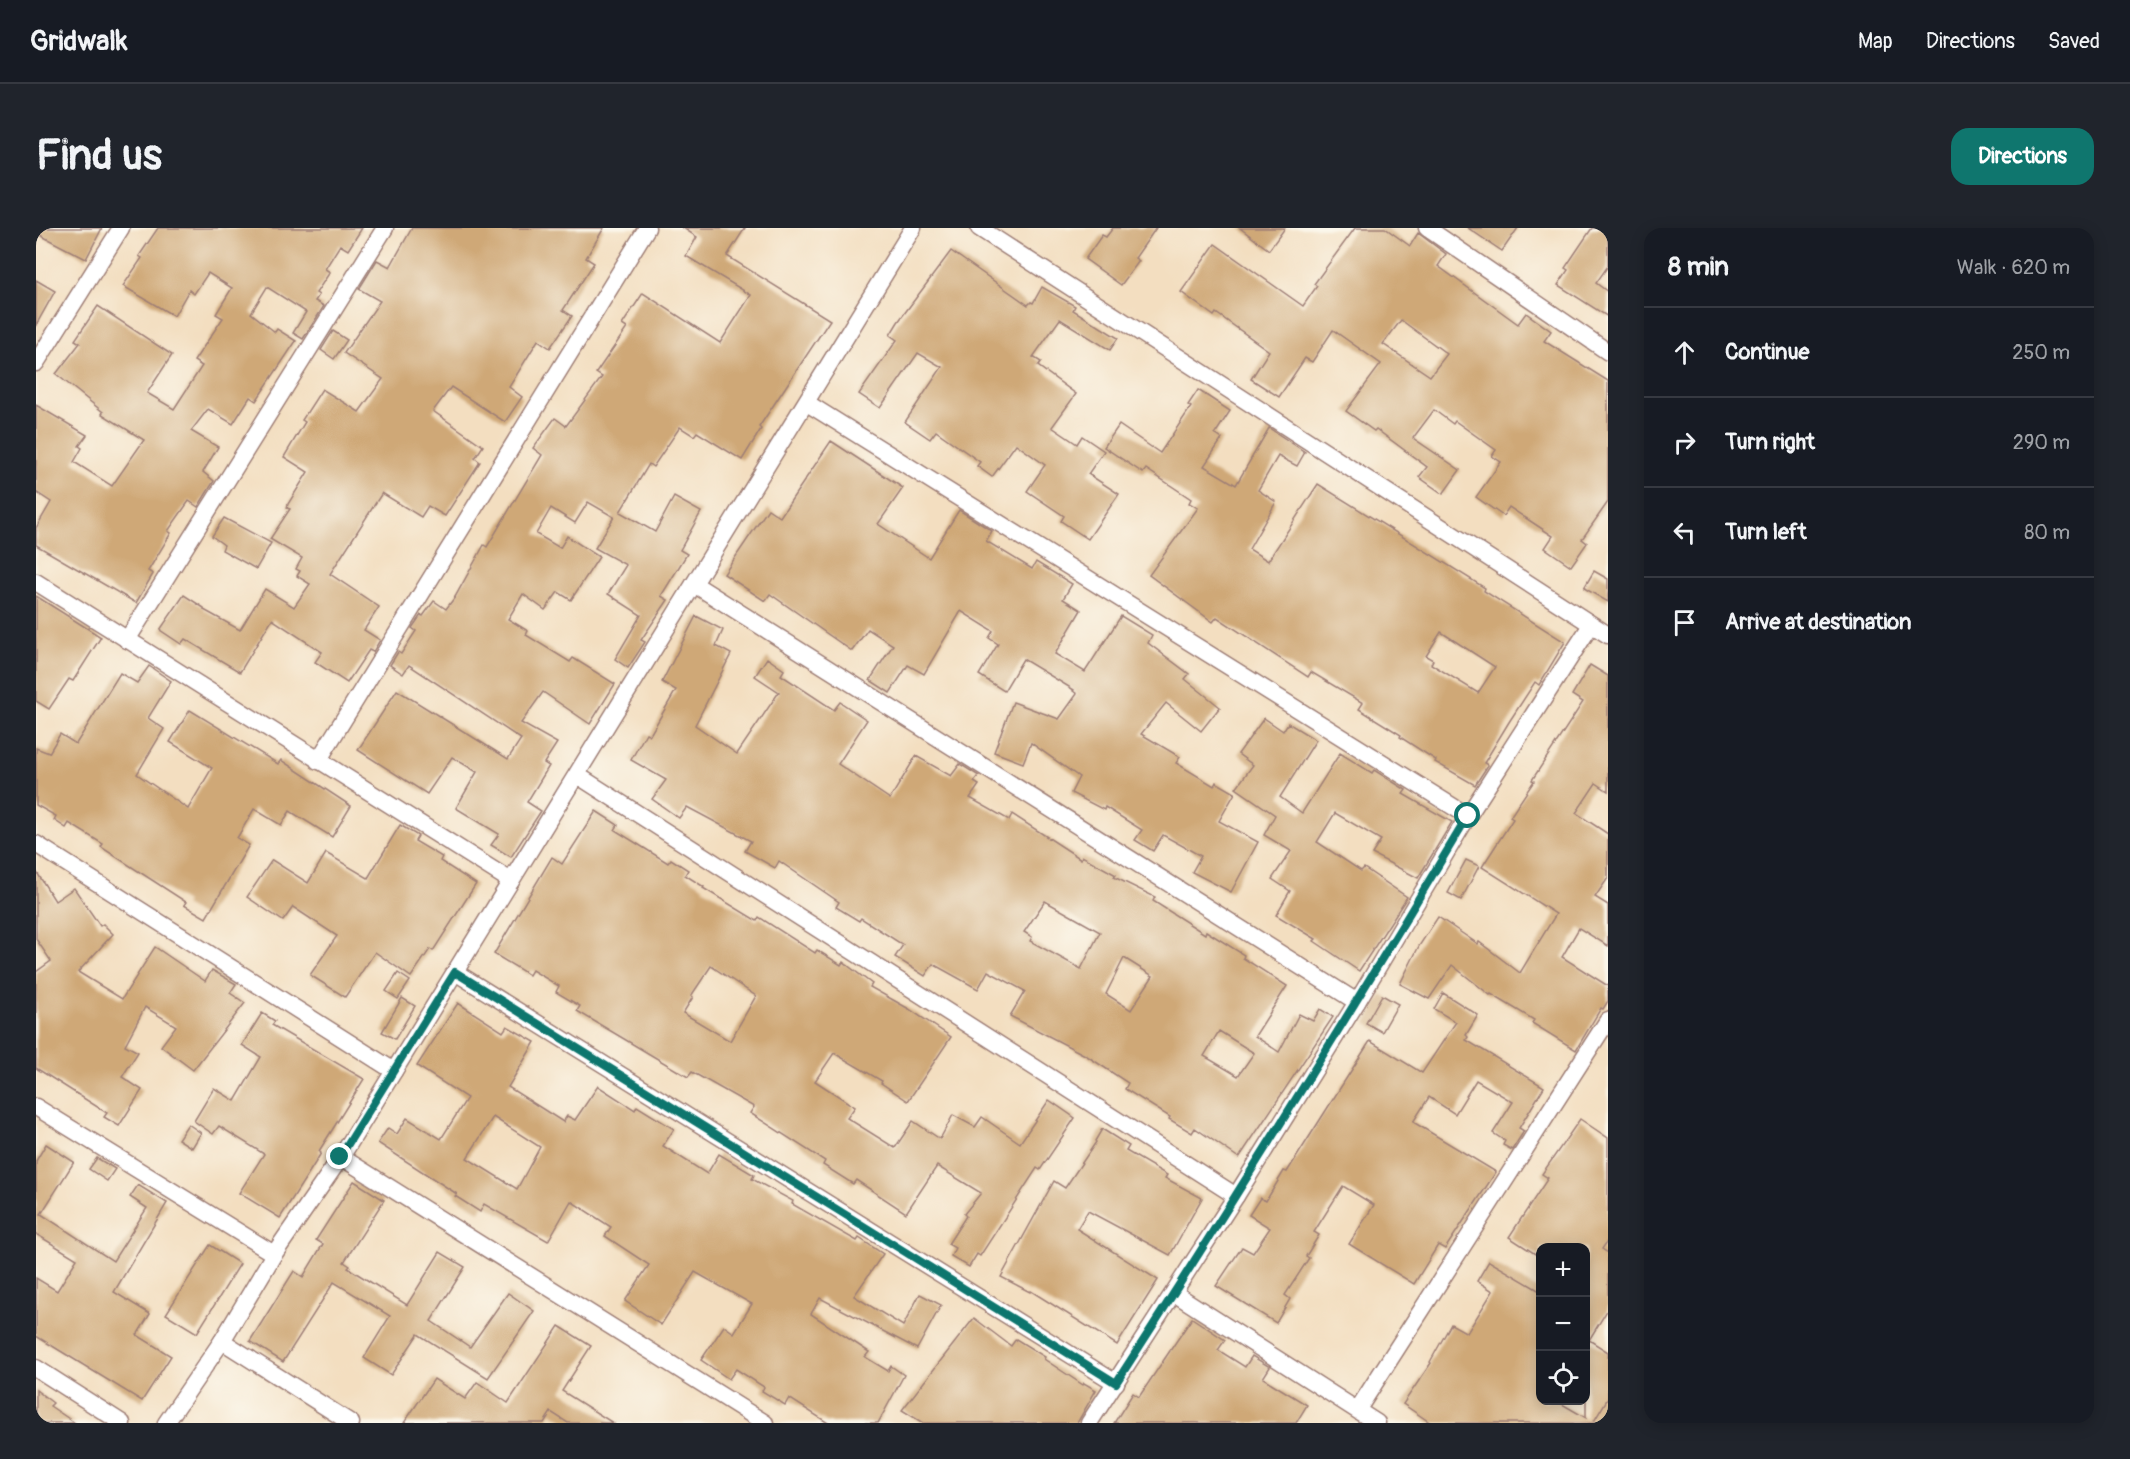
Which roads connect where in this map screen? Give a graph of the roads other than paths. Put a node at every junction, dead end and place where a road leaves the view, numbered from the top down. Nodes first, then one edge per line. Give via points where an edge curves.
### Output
1 (121, 228) edge
2 (385, 228) edge
3 (647, 228) edge
4 (913, 228) edge
5 (979, 228) edge
6 (1427, 228) edge
7 (1608, 352) edge
8 (36, 363) edge
9 (807, 403) junction
10 (36, 582) edge
11 (694, 584) junction
12 (1591, 625) junction
13 (1608, 635) edge
14 (127, 640) junction
15 (318, 761) junction
16 (577, 775) junction
17 (1468, 816) junction
18 (36, 844) edge
19 (511, 881) junction
20 (455, 972) junction
21 (1357, 1002) junction
22 (1608, 1020) edge
23 (394, 1071) junction
24 (36, 1107) edge
25 (340, 1157) junction
26 (1236, 1196) junction
27 (274, 1254) junction
28 (1174, 1293) junction
29 (222, 1341) junction
30 (36, 1368) edge
31 (1116, 1383) junction
32 (1358, 1409) junction
33 (122, 1423) edge
34 (166, 1423) edge
35 (351, 1423) edge
36 (765, 1423) edge
37 (1089, 1423) edge
38 (1377, 1423) edge

1 - 8 street
2 - 14 street
3 - 15 street
4 - 9 street
5 - 12 street
6 - 7 street
9 - 11 street
9 - 17 street
10 - 14 street
11 - 16 street
11 - 21 street
12 - 13 street
12 - 17 street
14 - 15 street
15 - 19 street
16 - 19 street
16 - 26 street
17 - 21 street
18 - 23 street
19 - 20 street
20 - 23 street
20 - 31 street
21 - 26 street
22 - 32 street
23 - 25 street
24 - 27 street
25 - 27 street
25 - 36 street
26 - 28 street
27 - 29 street
28 - 31 street
28 - 32 street
29 - 34 street
29 - 35 street
30 - 33 street
31 - 37 street
32 - 38 street

